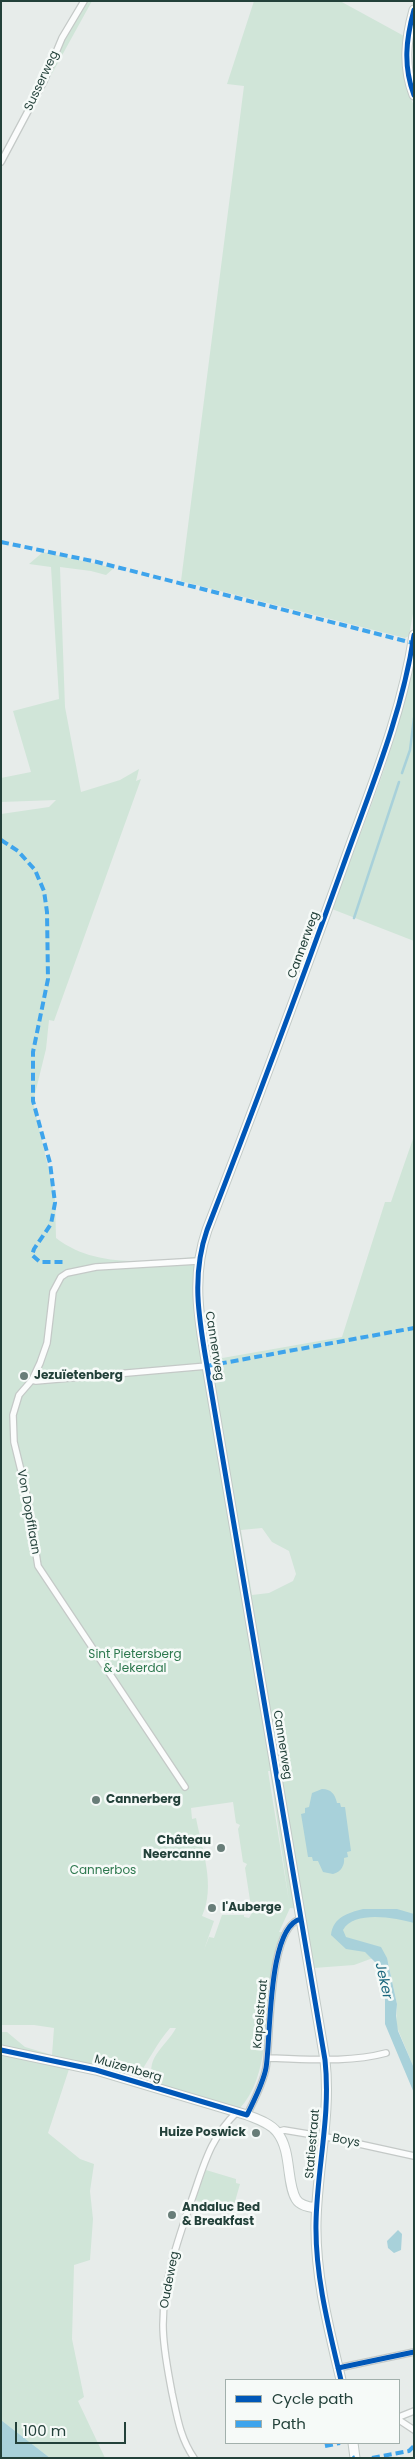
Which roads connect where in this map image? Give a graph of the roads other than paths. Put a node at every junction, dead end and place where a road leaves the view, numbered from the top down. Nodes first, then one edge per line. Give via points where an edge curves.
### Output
1 (84, 1) edge
2 (414, 10) edge
3 (414, 95) edge
4 (1, 162) edge
5 (413, 640) edge
6 (198, 1261) junction
7 (207, 1366) junction
8 (32, 1380) junction
9 (186, 1787) dead end
10 (301, 1919) junction
11 (309, 1967) joint
12 (1, 2050) edge
13 (386, 2053) dead end
14 (268, 2058) junction
15 (325, 2060) junction
16 (237, 2112) junction
17 (247, 2115) junction
18 (277, 2132) junction
19 (325, 2137) junction
20 (414, 2156) edge
21 (316, 2208) junction
22 (414, 2352) edge
23 (338, 2368) junction
24 (341, 2379) edge
25 (414, 2411) edge
26 (400, 2418) edge
27 (400, 2420) edge
28 (414, 2430) edge
29 (353, 2444) edge
30 (194, 2458) edge
31 (355, 2458) edge

1 - 4 street, Susserweg via 62,38 44,81
2 - 3 main road via 406,53 407,74
5 - 6 main road, Cannerweg via 403,692 387,744 284,1031 206,1230
6 - 7 main road, Cannerweg via 196,1293
6 - 8 street, Von Dopfflaan via 104,1266 67,1273 53,1292 47,1343
7 - 8 street
7 - 10 main road, Cannerweg
8 - 9 street, Von Dopfflaan via 15,1402 13,1428 38,1566
10 - 11 main road, Cannerweg
10 - 14 street, Kapelstraat via 287,1929 276,1968 270,2005
11 - 15 main road, Statiestraat
12 - 16 main road, Muizenberg via 96,2070
13 - 15 street via 366,2058
14 - 15 street
14 - 17 street, Kapelstraat via 265,2076
15 - 19 main road, Statiestraat
16 - 17 main road, Muizenberg
16 - 30 street, Oudeweg via 217,2132 202,2168 180,2235 165,2302 164,2347 175,2408 185,2442
17 - 18 main road, Muizenberg
18 - 19 street, Boys via 284,2130
18 - 21 main road via 286,2154 296,2199 303,2206
19 - 20 street, Boys
19 - 21 main road, Statiestraat
21 - 23 main road, Statiestraat via 321,2289
22 - 23 street
23 - 24 main road, Statiestraat
25 - 26 street
27 - 28 street
29 - 31 main road

